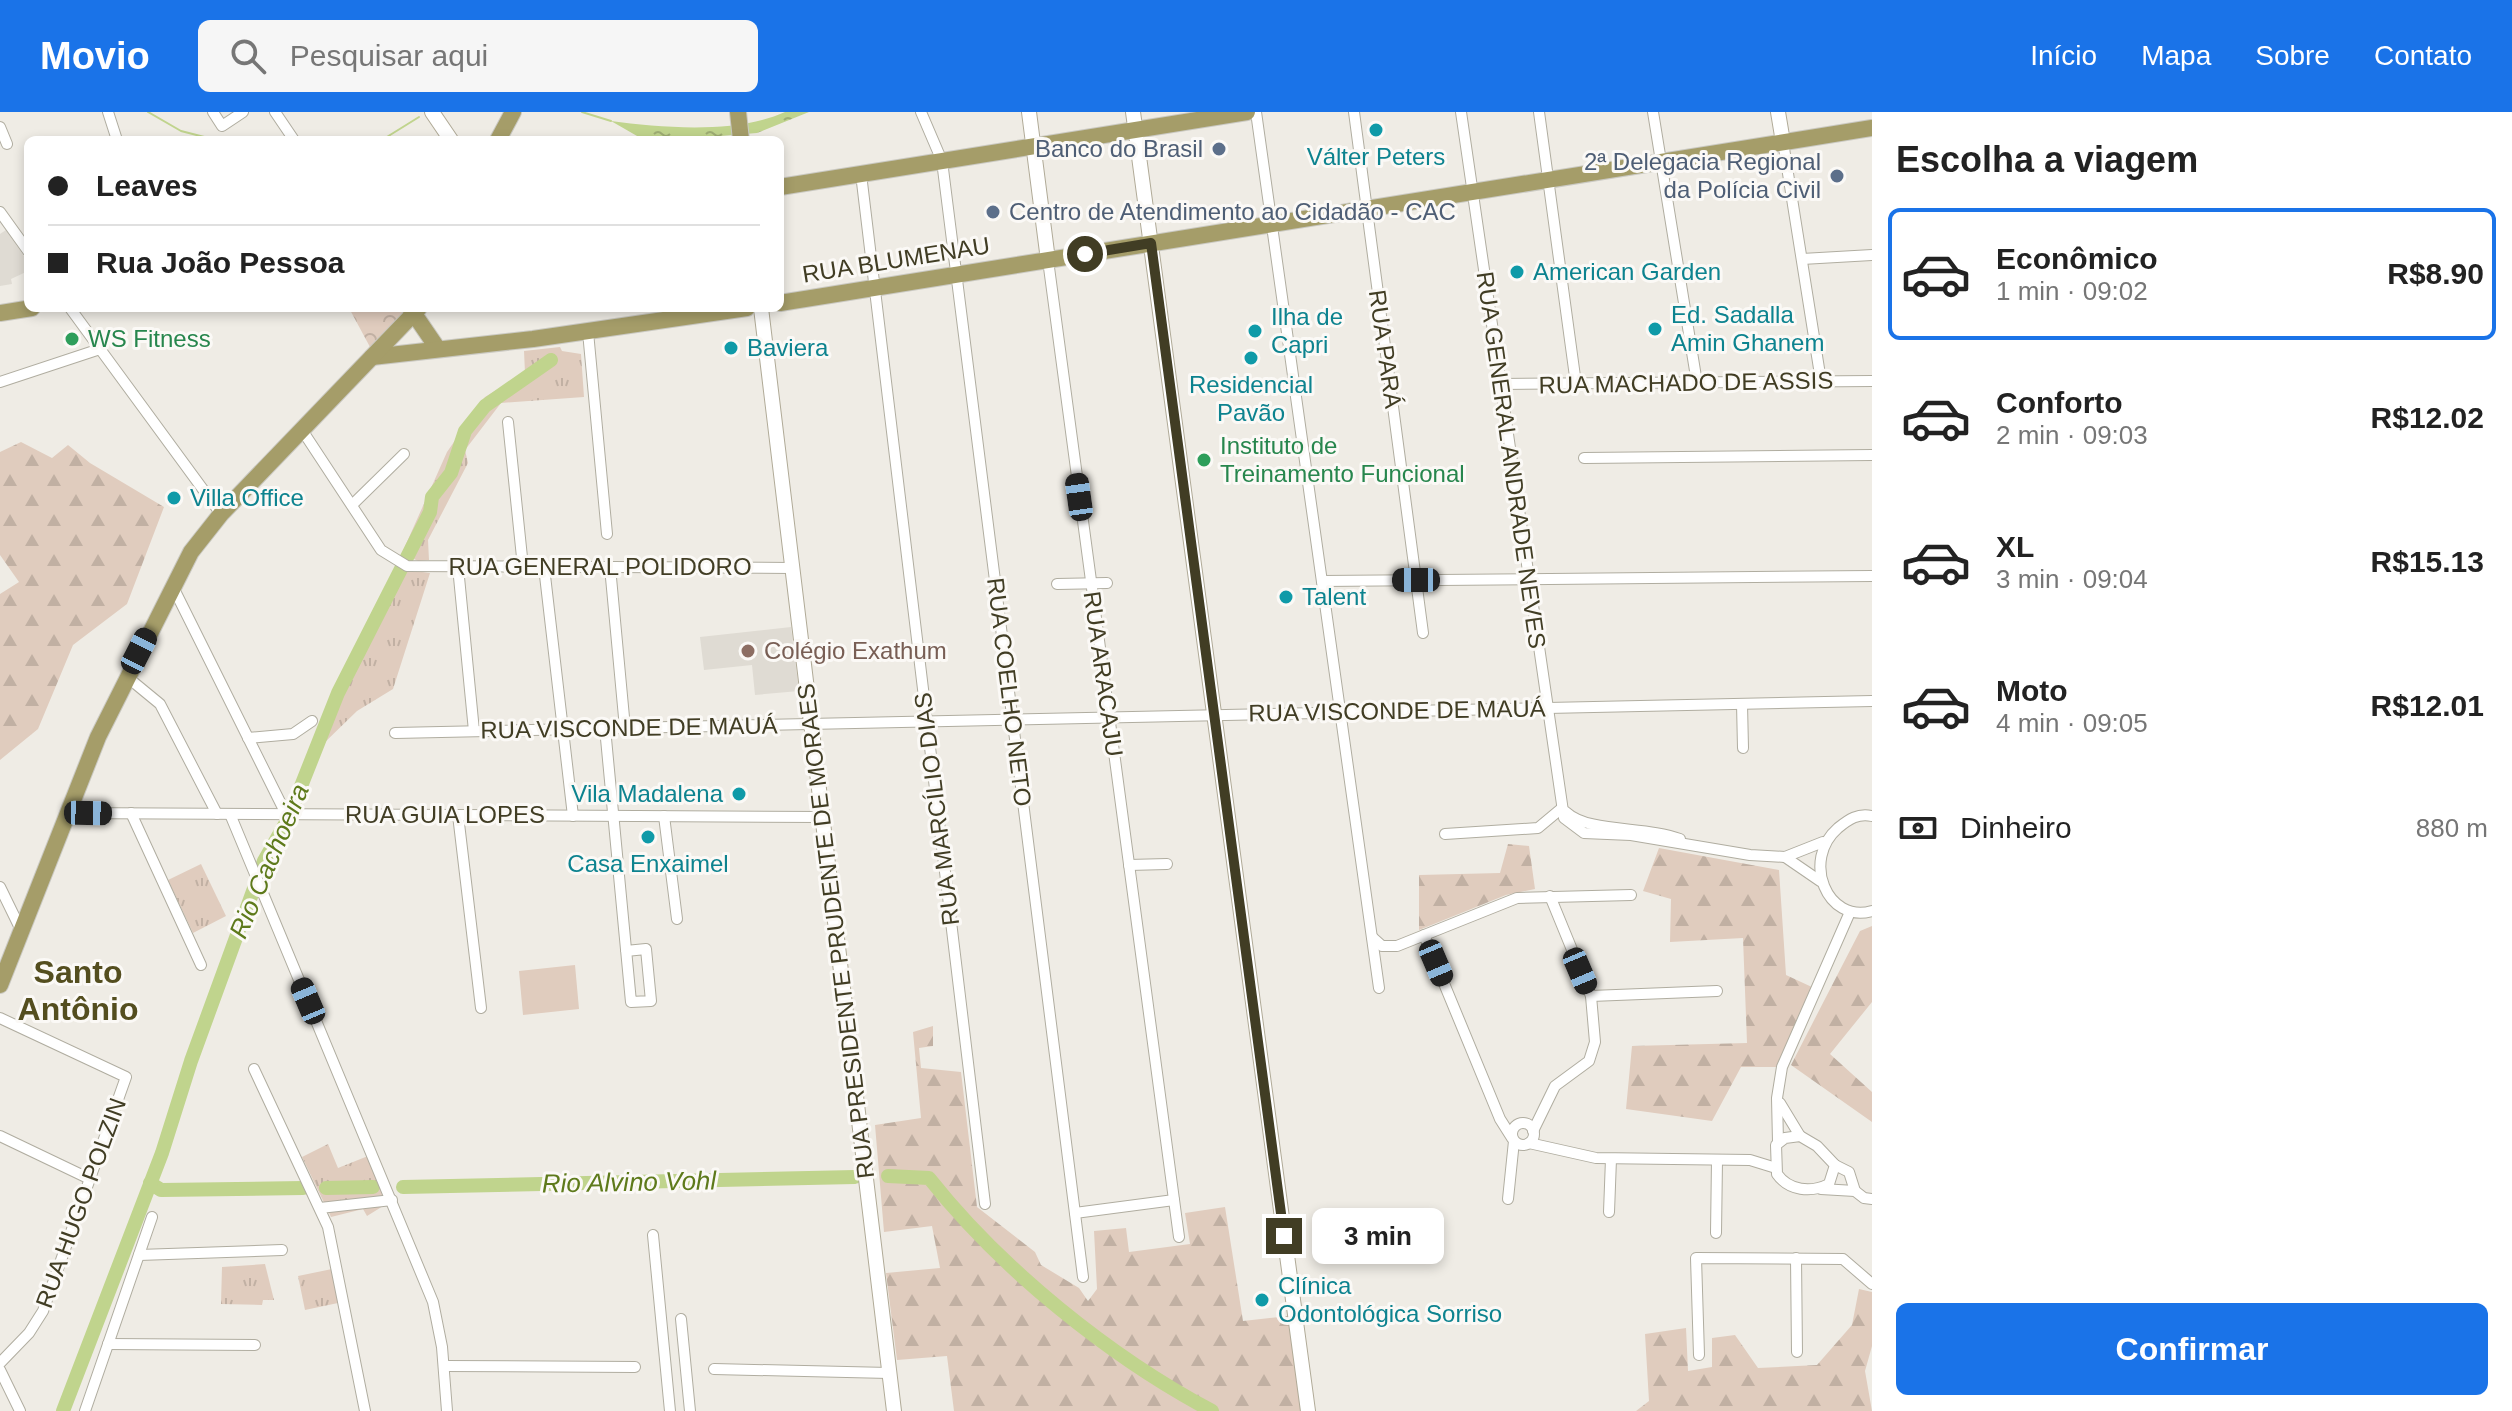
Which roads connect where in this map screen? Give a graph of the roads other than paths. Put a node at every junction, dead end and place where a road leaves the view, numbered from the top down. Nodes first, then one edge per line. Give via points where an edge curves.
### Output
1 (108, 112) edge
2 (213, 112) edge
3 (243, 112) edge
4 (275, 112) edge
5 (432, 112) edge
6 (513, 112) edge
7 (921, 112) edge
8 (1029, 112) edge
9 (1133, 112) edge
10 (1247, 112) edge
11 (1256, 112) edge
12 (1354, 112) edge
13 (1461, 112) edge
14 (1539, 112) edge
15 (1653, 112) edge
16 (1778, 112) edge
17 (738, 115) edge
18 (0, 127) edge
19 (1872, 128) edge
20 (1136, 130) junction
21 (116, 136) edge
22 (291, 136) edge
23 (448, 136) edge
24 (500, 136) edge
25 (741, 136) edge
26 (1783, 142) junction
27 (7, 144) dead end
28 (1032, 147) junction
29 (942, 161) junction
30 (1661, 162) junction
31 (861, 174) junction
32 (1548, 180) junction
33 (784, 186) edge
34 (1472, 192) junction
35 (1367, 209) junction
36 (0, 212) edge
37 (1272, 224) junction
38 (1151, 243) junction
39 (24, 245) edge
40 (1872, 255) edge
41 (1802, 259) junction
42 (1048, 260) junction
43 (957, 275) junction
44 (874, 288) junction
45 (24, 300) edge
46 (784, 302) edge
47 (0, 303) edge
48 (24, 309) edge
49 (73, 312) edge
50 (412, 312) edge
51 (415, 312) edge
52 (720, 312) edge
53 (761, 312) edge
54 (0, 313) edge
55 (588, 332) junction
56 (100, 349) junction
57 (438, 349) junction
58 (372, 357) junction
59 (1821, 381) junction
60 (1872, 381) edge
61 (0, 382) edge
62 (1697, 383) junction
63 (1500, 384) junction
64 (1576, 384) junction
65 (508, 422) dead end
66 (302, 430) junction
67 (404, 454) dead end
68 (1872, 455) edge
69 (1584, 458) dead end
70 (352, 505) junction
71 (221, 514) junction
72 (607, 534) dead end
73 (458, 567) junction
74 (523, 567) junction
75 (544, 567) junction
76 (610, 567) junction
77 (792, 568) junction
78 (1872, 576) edge
79 (1528, 579) junction
80 (1416, 580) junction
81 (1322, 581) junction
82 (1091, 583) junction
83 (1107, 583) dead end
84 (172, 584) junction
85 (1057, 584) dead end
86 (1423, 633) dead end
87 (126, 676) junction
88 (1872, 701) edge
89 (1742, 704) junction
90 (1547, 708) junction
91 (1340, 713) junction
92 (1214, 715) junction
93 (1109, 718) junction
94 (1013, 720) junction
95 (312, 721) dead end
96 (927, 721) junction
97 (811, 724) junction
98 (605, 728) junction
99 (625, 728) junction
100 (562, 729) junction
101 (474, 731) junction
102 (395, 733) dead end
103 (248, 738) junction
104 (1743, 748) dead end
105 (1562, 808) junction
106 (67, 813) junction
107 (131, 813) junction
108 (217, 814) junction
109 (230, 814) junction
110 (290, 814) junction
111 (458, 815) junction
112 (573, 816) junction
113 (613, 816) junction
114 (664, 816) junction
115 (1872, 816) edge
116 (822, 817) junction
117 (1445, 834) dead end
118 (1823, 842) junction
119 (1785, 857) junction
120 (1167, 864) dead end
121 (1129, 865) junction
122 (1820, 881) junction
123 (0, 887) edge
124 (1631, 895) dead end
125 (1550, 896) junction
126 (1872, 911) edge
127 (1850, 912) junction
128 (677, 919) dead end
129 (21, 930) junction
130 (1424, 935) junction
131 (1372, 937) junction
132 (626, 951) junction
133 (201, 965) dead end
134 (0, 985) edge
135 (1379, 988) dead end
136 (1717, 991) dead end
137 (1591, 996) junction
138 (481, 1008) dead end
139 (0, 1018) edge
140 (254, 1069) dead end
141 (1777, 1098) junction
142 (1495, 1103) junction
143 (1528, 1133) junction
144 (0, 1136) edge
145 (1800, 1136) junction
146 (1513, 1140) junction
147 (1777, 1144) junction
148 (1611, 1159) junction
149 (1717, 1160) junction
150 (1750, 1160) junction
151 (1835, 1165) junction
152 (1776, 1168) junction
153 (1510, 1169) junction
154 (90, 1179) junction
155 (1819, 1189) junction
156 (1855, 1191) junction
157 (1508, 1199) dead end
158 (1871, 1199) edge
159 (392, 1200) junction
160 (1174, 1200) junction
161 (985, 1204) dead end
162 (320, 1208) junction
163 (1609, 1212) dead end
164 (1075, 1213) junction
165 (152, 1217) dead end
166 (1716, 1233) dead end
167 (653, 1235) dead end
168 (1179, 1237) dead end
169 (282, 1250) dead end
170 (139, 1255) junction
171 (1796, 1258) junction
172 (1083, 1277) dead end
173 (1872, 1284) edge
174 (681, 1319) dead end
175 (108, 1344) junction
176 (255, 1345) dead end
177 (1797, 1352) dead end
178 (1699, 1355) dead end
179 (0, 1363) edge
180 (444, 1366) junction
181 (635, 1367) dead end
182 (714, 1369) dead end
183 (0, 1370) edge
184 (889, 1373) junction
185 (20, 1411) edge
186 (85, 1411) edge
187 (365, 1411) edge
188 (447, 1411) edge
189 (670, 1411) edge
190 (690, 1411) edge
191 (894, 1411) edge
192 (1308, 1411) edge

1 - 21 street
2 - 3 street via 222,126
4 - 22 street
5 - 23 street
6 - 24 main road
7 - 29 street, RUA COELHO NETO
8 - 28 street, RUA ARACAJU
9 - 20 street
10 - 20 main road
11 - 37 street
12 - 35 street, RUA PARÁ
13 - 34 street, RUA GENERAL ANDRADE NEVES
14 - 32 street
15 - 30 street
16 - 26 street
17 - 25 main road
18 - 27 street
19 - 26 main road, RUA BLUMENAU
20 - 28 main road
20 - 38 street
26 - 30 main road, RUA BLUMENAU
26 - 41 street
28 - 29 main road
28 - 42 street, RUA ARACAJU
29 - 31 main road
29 - 43 street, RUA COELHO NETO
30 - 32 main road, RUA BLUMENAU
30 - 62 street
31 - 33 main road
31 - 44 street, RUA MARCÍLIO DIAS
32 - 34 main road, RUA BLUMENAU
32 - 64 street
34 - 35 main road, RUA BLUMENAU
34 - 63 street, RUA GENERAL ANDRADE NEVES
35 - 37 main road, RUA BLUMENAU
35 - 80 street, RUA PARÁ
36 - 39 street
37 - 38 main road, RUA BLUMENAU
37 - 81 street
38 - 42 main road, RUA BLUMENAU
38 - 92 street
40 - 41 street
41 - 59 street
42 - 43 main road, RUA BLUMENAU
42 - 82 street, RUA ARACAJU
43 - 44 main road, RUA BLUMENAU
43 - 94 street, RUA COELHO NETO
44 - 46 main road, RUA BLUMENAU
44 - 96 street, RUA MARCÍLIO DIAS
45 - 47 main road
48 - 54 main road
49 - 56 street
50 - 58 main road
51 - 57 main road
52 - 55 main road
53 - 77 street, RUA PRESIDENTE PRUDENTE DE MORAES
55 - 57 main road
55 - 72 street
56 - 61 street
56 - 71 street
57 - 58 main road
58 - 66 main road
59 - 60 street, RUA MACHADO DE ASSIS
59 - 62 street, RUA MACHADO DE ASSIS
62 - 64 street, RUA MACHADO DE ASSIS
63 - 64 street, RUA MACHADO DE ASSIS
63 - 79 street, RUA GENERAL ANDRADE NEVES
65 - 74 street
66 - 70 street
66 - 71 main road
67 - 70 street
68 - 69 street
70 - 73 street, RUA GENERAL POLIDORO via 381,550 404,565
71 - 84 main road
73 - 74 street, RUA GENERAL POLIDORO
73 - 101 street
74 - 75 street, RUA GENERAL POLIDORO
75 - 76 street, RUA GENERAL POLIDORO
75 - 100 street
76 - 77 street, RUA GENERAL POLIDORO
76 - 99 street
77 - 97 street, RUA PRESIDENTE PRUDENTE DE MORAES
78 - 79 street
79 - 80 street
79 - 90 street, RUA GENERAL ANDRADE NEVES
80 - 81 street
80 - 86 street, RUA PARÁ
81 - 91 street
82 - 83 street
82 - 85 street
82 - 93 street, RUA ARACAJU
84 - 87 main road
84 - 103 street
87 - 106 main road
87 - 108 street via 160,704
88 - 89 street, RUA VISCONDE DE MAUÁ
89 - 90 street, RUA VISCONDE DE MAUÁ
89 - 104 street
90 - 91 street, RUA VISCONDE DE MAUÁ
90 - 105 street, RUA GENERAL ANDRADE NEVES
91 - 92 street, RUA VISCONDE DE MAUÁ
91 - 131 street
92 - 93 street, RUA VISCONDE DE MAUÁ
92 - 192 street
93 - 94 street, RUA VISCONDE DE MAUÁ
93 - 121 street, RUA ARACAJU
94 - 96 street, RUA VISCONDE DE MAUÁ
94 - 164 street, RUA COELHO NETO
95 - 103 street via 293,734
96 - 97 street, RUA VISCONDE DE MAUÁ
96 - 161 street, RUA MARCÍLIO DIAS
97 - 99 street, RUA VISCONDE DE MAUÁ
97 - 116 street, RUA PRESIDENTE PRUDENTE DE MORAES
98 - 99 street, RUA VISCONDE DE MAUÁ
98 - 100 street, RUA VISCONDE DE MAUÁ
98 - 113 street
100 - 101 street, RUA VISCONDE DE MAUÁ
100 - 112 street
101 - 102 street, RUA VISCONDE DE MAUÁ
103 - 110 street
105 - 117 street via 1538,828
105 - 119 street via 1569,825 1584,833
106 - 107 street, RUA GUIA LOPES
106 - 129 main road
107 - 108 street, RUA GUIA LOPES
107 - 133 street
108 - 109 street, RUA GUIA LOPES
109 - 110 street, RUA GUIA LOPES
109 - 159 street
110 - 111 street, RUA GUIA LOPES
111 - 112 street, RUA GUIA LOPES
111 - 138 street
112 - 113 street, RUA GUIA LOPES
113 - 114 street, RUA GUIA LOPES
113 - 132 street
114 - 116 street, RUA GUIA LOPES
114 - 128 street
115 - 118 street via 1846,820
116 - 184 street, RUA PRESIDENTE PRUDENTE DE MORAES
118 - 119 street
118 - 122 street
119 - 122 street
120 - 121 street
121 - 160 street, RUA ARACAJU
122 - 127 street
123 - 129 street
124 - 125 street
125 - 130 street via 1508,900
125 - 137 street
126 - 127 street
127 - 141 street via 1782,1067
129 - 134 main road
130 - 131 street via 1389,948
130 - 142 street
131 - 135 street
132 - 132 street via 631,1002 651,1001 646,949
136 - 137 street
137 - 143 street via 1596,1028 1592,1054 1555,1086
139 - 154 street, RUA HUGO POLZIN via 126,1077
140 - 162 street
141 - 145 street
141 - 147 street
142 - 143 street
142 - 146 street
143 - 146 street
143 - 146 street via 1513,1128
143 - 148 street via 1557,1150
143 - 153 street
144 - 154 street
145 - 147 street
145 - 151 street
146 - 153 street
147 - 150 street
147 - 152 street
148 - 149 street
148 - 163 street
149 - 150 street
149 - 166 street
150 - 152 street
151 - 155 street via 1834,1176
151 - 156 street via 1849,1172
152 - 155 street via 1793,1188
153 - 157 street
154 - 179 street, RUA HUGO POLZIN via 37,1322
155 - 156 street
156 - 158 street
159 - 162 street
159 - 180 street via 433,1302
160 - 164 street
160 - 168 street, RUA ARACAJU
162 - 187 street
164 - 172 street, RUA COELHO NETO
165 - 170 street
167 - 189 street
169 - 170 street
170 - 175 street
171 - 173 street via 1843,1259
171 - 177 street
171 - 178 street via 1696,1258
174 - 190 street
175 - 176 street
175 - 186 street
180 - 181 street
180 - 188 street
182 - 184 street
183 - 185 street
184 - 191 street, RUA PRESIDENTE PRUDENTE DE MORAES

